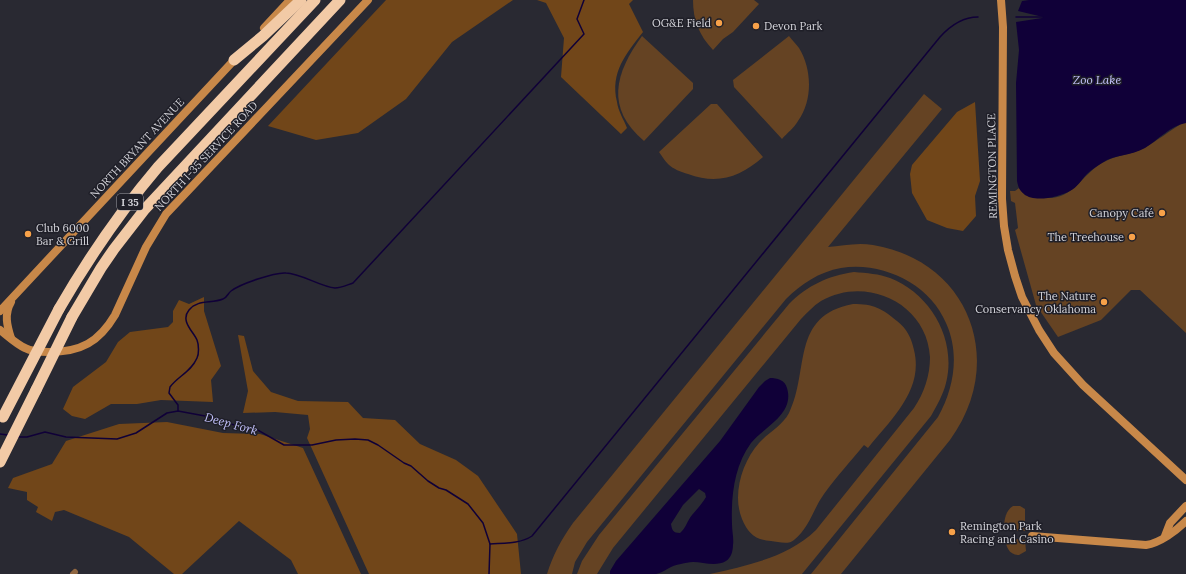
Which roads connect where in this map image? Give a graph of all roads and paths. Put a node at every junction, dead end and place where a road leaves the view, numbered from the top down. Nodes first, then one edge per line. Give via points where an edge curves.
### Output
1 (290, 0) edge
2 (301, 0) edge
3 (315, 0) edge
4 (340, 0) edge
5 (368, 0) edge
6 (1001, 0) edge
7 (234, 60) junction
8 (18, 292) junction
9 (0, 311) edge
10 (0, 330) edge
11 (11, 338) junction
12 (1, 421) edge
13 (0, 462) edge
14 (1186, 480) edge
15 (1186, 506) edge
16 (1186, 521) edge
17 (1032, 536) dead end
18 (1165, 536) junction

1 - 7 main road, NORTH BRYANT AVENUE
2 - 7 highway
3 - 12 highway, I 35, bridge via 158,167 104,236 59,309
4 - 13 highway, I 35, bridge via 145,209 105,261 72,317
5 - 11 main road, NORTH I-35 SERVICE ROAD via 166,214 146,247 115,315 97,338 80,348 61,352 32,351
6 - 14 main road, REMINGTON PLACE via 1002,214 1011,262 1022,297 1047,343 1068,369
7 - 8 main road, NORTH BRYANT AVENUE
8 - 9 main road, NORTH BRYANT AVENUE
8 - 11 main road via 7,313
10 - 11 main road, NORTH I-35 SERVICE ROAD
15 - 18 main road via 1170,523
16 - 18 main road via 1178,530
17 - 18 main road via 1146,545

